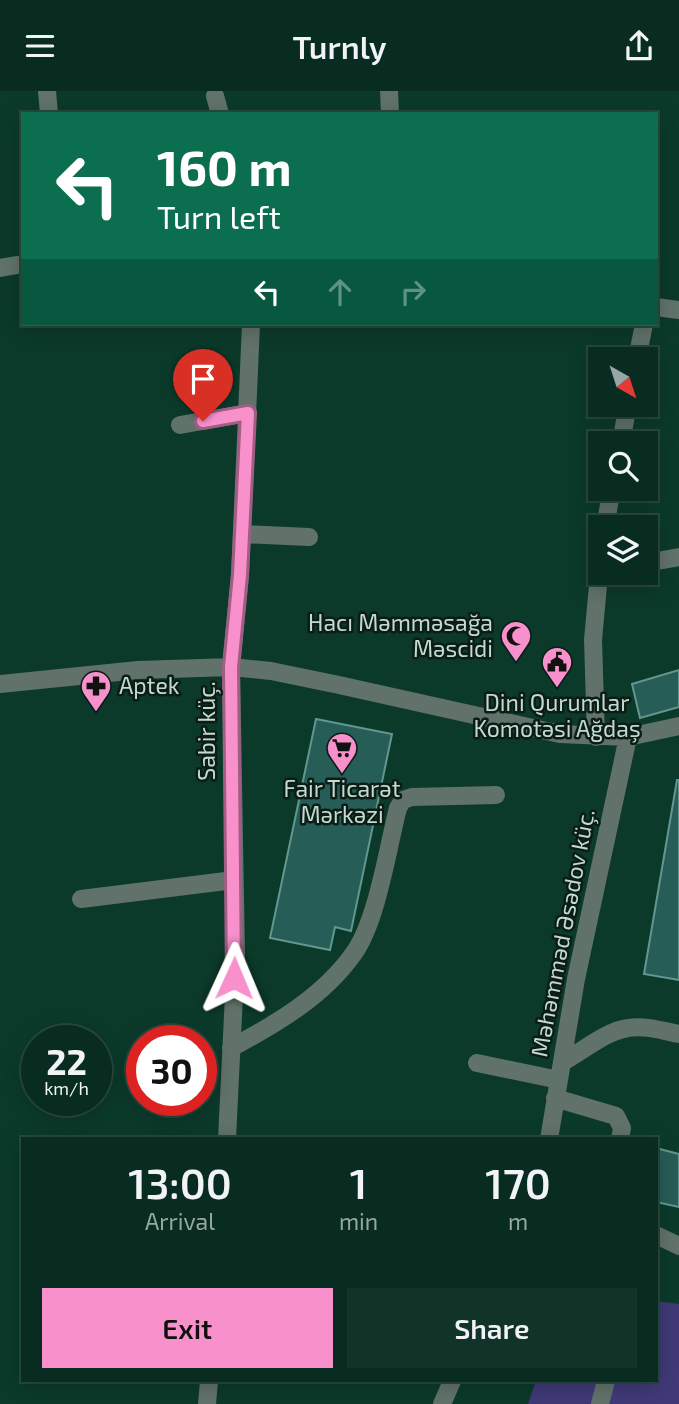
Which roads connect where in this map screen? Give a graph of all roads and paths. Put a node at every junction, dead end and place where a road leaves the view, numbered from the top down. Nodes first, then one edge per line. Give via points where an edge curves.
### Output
1 (47, 91) edge
2 (389, 91) edge
3 (49, 112) edge
4 (390, 112) edge
5 (21, 264) edge
6 (0, 268) edge
7 (658, 307) edge
8 (679, 310) edge
9 (251, 326) edge
10 (644, 326) edge
11 (639, 347) edge
12 (248, 413) junction
13 (180, 425) dead end
14 (242, 534) junction
15 (309, 537) dead end
16 (679, 557) edge
17 (658, 561) edge
18 (599, 585) edge
19 (231, 667) junction
20 (0, 684) edge
21 (679, 726) edge
22 (596, 737) junction
23 (628, 737) junction
24 (496, 795) dead end
25 (234, 880) junction
26 (81, 899) dead end
27 (679, 1034) edge
28 (231, 1048) junction
29 (563, 1062) junction
30 (477, 1063) dead end
31 (557, 1089) junction
32 (227, 1137) edge
33 (549, 1137) edge
34 (620, 1137) edge
35 (658, 1236) edge
36 (679, 1246) edge
37 (209, 1382) edge
38 (452, 1382) edge
39 (606, 1382) edge
40 (207, 1404) edge
41 (442, 1404) edge
42 (600, 1404) edge

1 - 3 street
2 - 4 street
5 - 6 street
7 - 8 street
9 - 12 street, Sabir küç.
10 - 11 street
12 - 13 street
12 - 14 street, Sabir küç.
14 - 15 street
14 - 19 street, Sabir küç.
16 - 17 street
18 - 22 street via 592,654
19 - 20 street via 138,670
19 - 22 street via 271,671 560,734
19 - 25 street, Sabir küç.
21 - 23 street
22 - 23 street
23 - 29 street, Məhəmməd Əsədov küç. via 576,979
24 - 28 street via 403,800 370,918 355,952 322,988 276,1024
25 - 26 street
25 - 28 street, Sabir küç.
27 - 29 street via 628,1028
28 - 32 street, Sabir küç.
29 - 31 street, Məhəmməd Əsədov küç.
30 - 31 street
31 - 33 street, Məhəmməd Əsədov küç.
31 - 34 street via 616,1116
35 - 36 street
37 - 40 street
38 - 41 street
39 - 42 street

